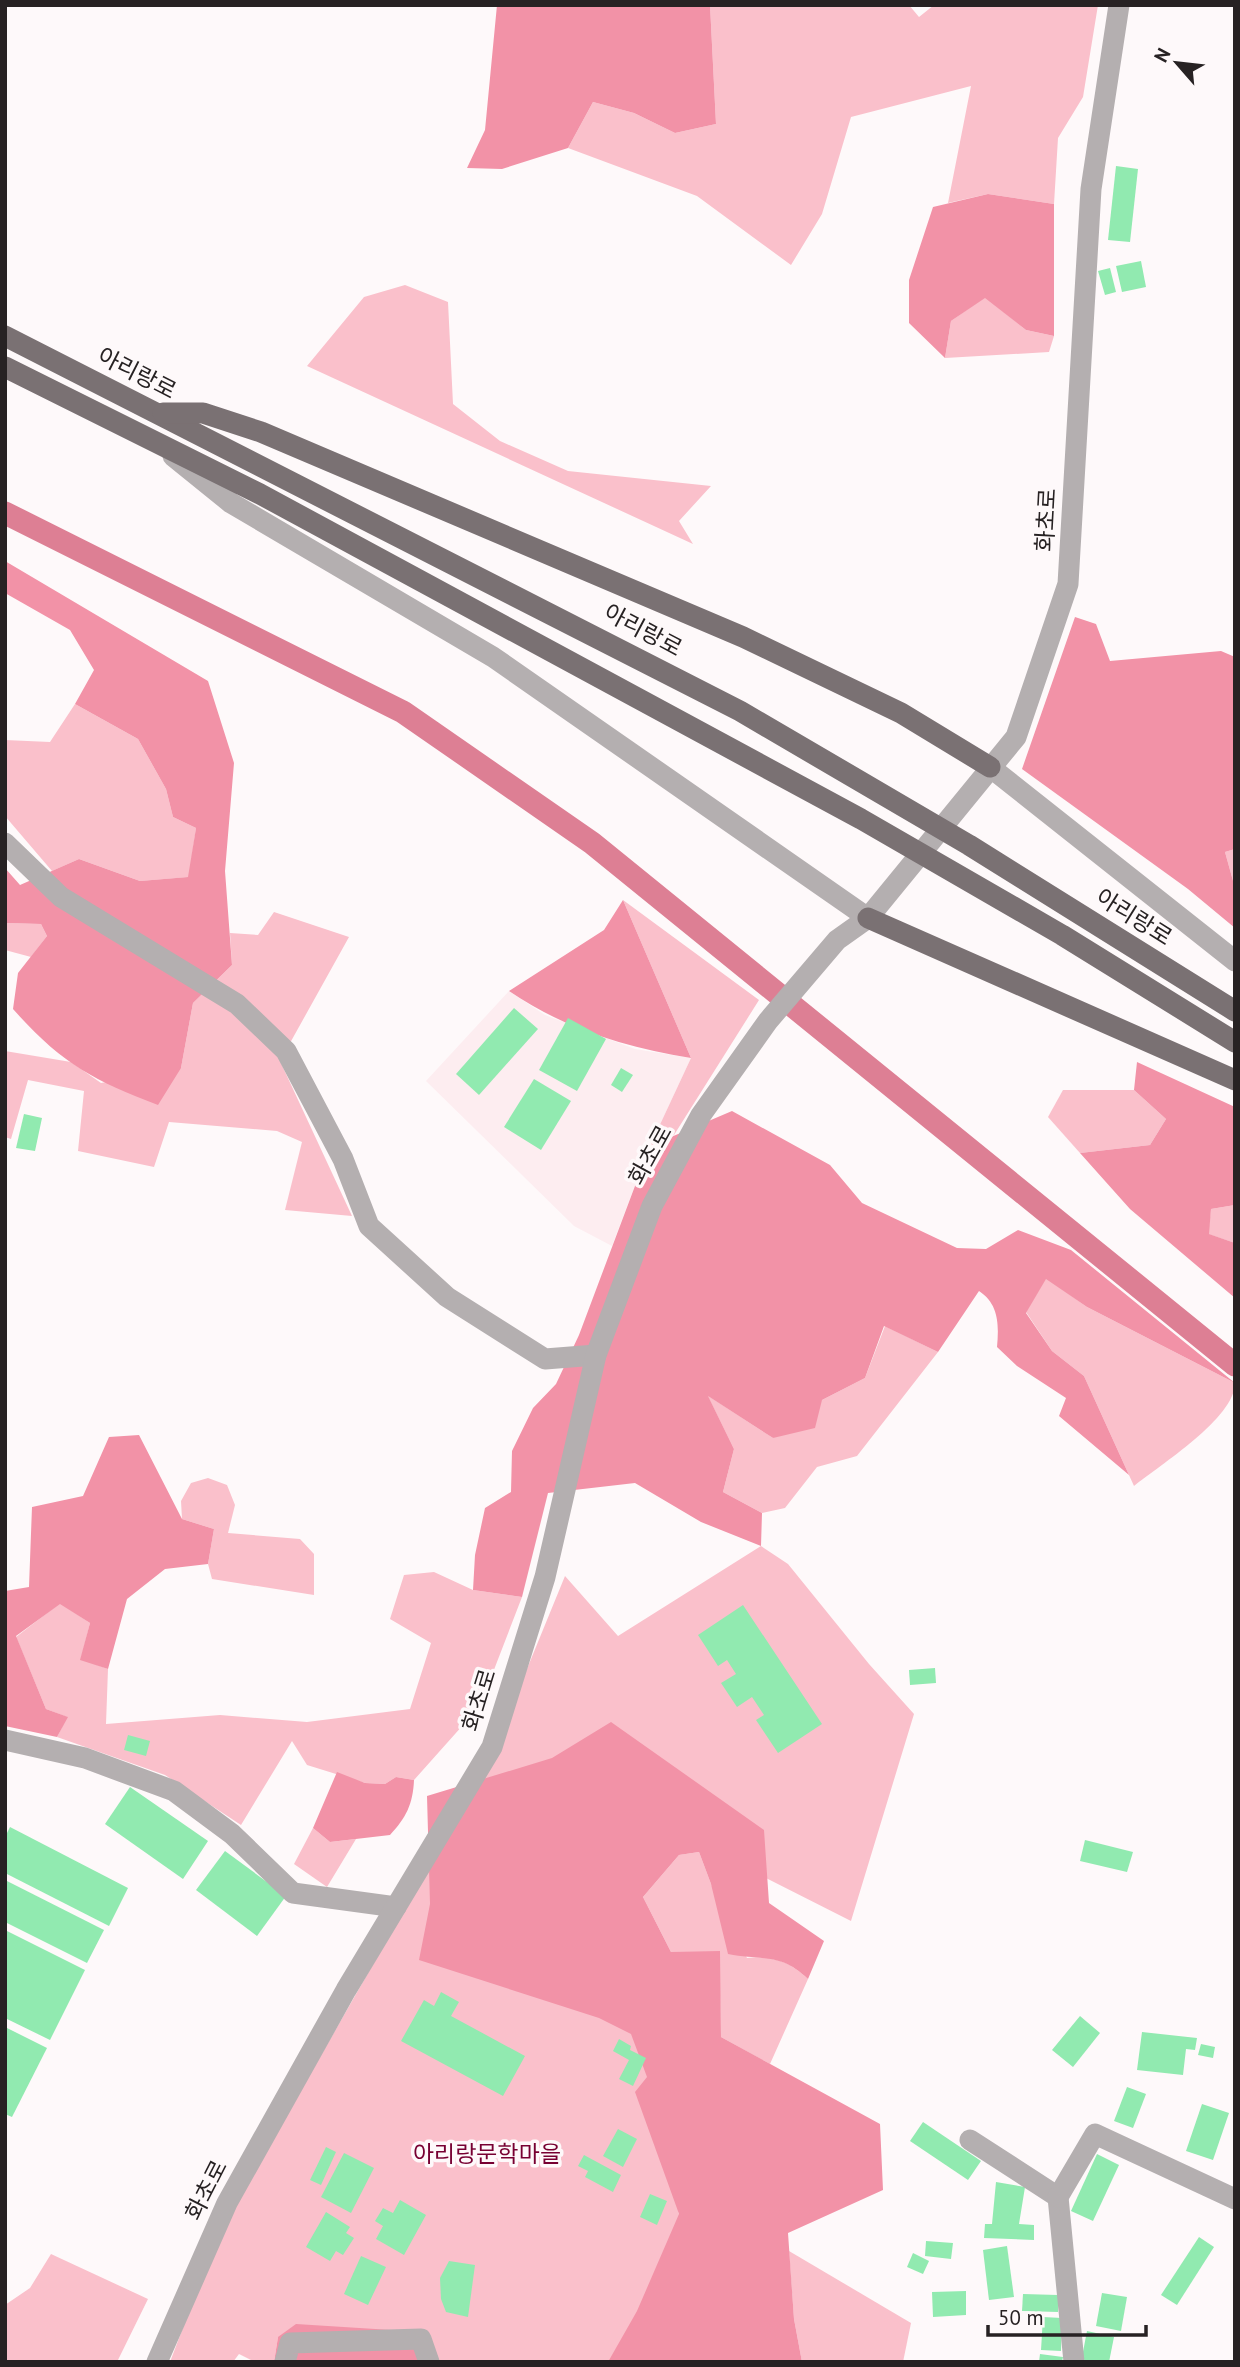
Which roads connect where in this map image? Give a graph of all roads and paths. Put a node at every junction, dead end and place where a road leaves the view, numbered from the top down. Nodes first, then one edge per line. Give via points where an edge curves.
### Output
1 (1119, 5) edge
2 (5, 335) edge
3 (5, 368) edge
4 (158, 413) junction
5 (155, 442) junction
6 (990, 767) junction
7 (5, 843) edge
8 (868, 918) junction
9 (1235, 961) edge
10 (1235, 1011) edge
11 (1235, 1042) edge
12 (1235, 1080) edge
13 (596, 1355) junction
14 (5, 1740) edge
15 (396, 1907) junction
16 (970, 2140) dead end
17 (1058, 2197) junction
18 (1235, 2199) edge
19 (157, 2362) edge
20 (285, 2362) edge
21 (429, 2362) edge
22 (1074, 2362) edge

1 - 6 street, 화초로 via 1091,189 1068,584 1016,737
2 - 4 main road, 아리랑로
3 - 5 main road
4 - 6 main road via 203,413 261,432 743,637 901,713
4 - 10 main road, 아리랑로 via 740,710 969,845
5 - 8 street via 231,503 493,657
5 - 11 main road via 260,494 861,819
6 - 8 street, 화초로
6 - 9 street
7 - 13 street via 61,897 237,1004 286,1051 343,1159 369,1226 447,1297 545,1359
8 - 12 main road
8 - 13 street, 화초로 via 837,940 768,1021 701,1115 652,1206
13 - 15 street, 화초로 via 545,1577 492,1747
14 - 15 street via 85,1758 174,1791 232,1834 293,1893
15 - 19 street, 화초로 via 227,2203
16 - 17 street
17 - 18 street via 1095,2134
17 - 22 street
20 - 21 street via 290,2343 421,2339

